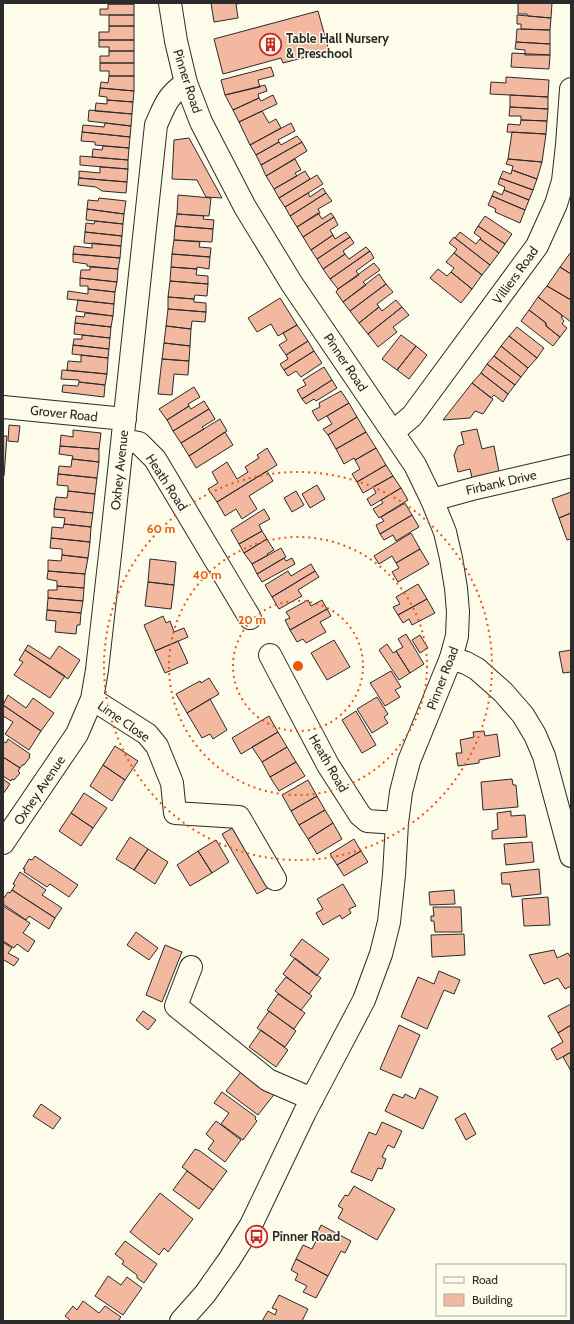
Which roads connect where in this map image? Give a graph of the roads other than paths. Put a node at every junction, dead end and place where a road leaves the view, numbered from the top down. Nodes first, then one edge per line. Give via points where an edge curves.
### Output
1 (170, 3) edge
2 (186, 83) junction
3 (571, 89) edge
4 (567, 181) edge
5 (3, 407) edge
6 (124, 430) junction
7 (393, 432) junction
8 (571, 466) edge
9 (432, 500) junction
10 (250, 618) dead end
11 (270, 654) dead end
12 (451, 658) junction
13 (92, 699) junction
14 (397, 823) junction
15 (3, 844) edge
16 (571, 856) edge
17 (275, 879) dead end
18 (191, 967) dead end
19 (312, 1099) junction
20 (182, 1321) edge

1 - 2 street, Pinner Road
2 - 6 street, Oxhey Avenue via 174,91 167,100 156,125
2 - 7 street, Pinner Road via 202,122 245,208 292,284
3 - 4 street, Villiers Road
4 - 7 street, Villiers Road via 537,246 412,416
5 - 6 street, Grover Road
6 - 10 street, Heath Road via 155,459
6 - 13 street, Oxhey Avenue
7 - 9 street, Pinner Road via 415,465
8 - 9 street, Firbank Drive
9 - 12 street, Pinner Road via 445,532 456,588 457,636
11 - 14 street, Heath Road via 328,766 360,815 367,821
12 - 14 street, Pinner Road via 409,761
12 - 16 street via 476,669 503,692 523,715 544,756
13 - 15 street, Oxhey Avenue via 77,734
13 - 17 street, Lime Close via 147,734 158,746 172,783 175,812 239,817
14 - 19 street, Pinner Road via 389,922 381,954 364,1000
18 - 19 street via 176,1006 268,1080
19 - 20 street, Pinner Road via 251,1225 213,1283

